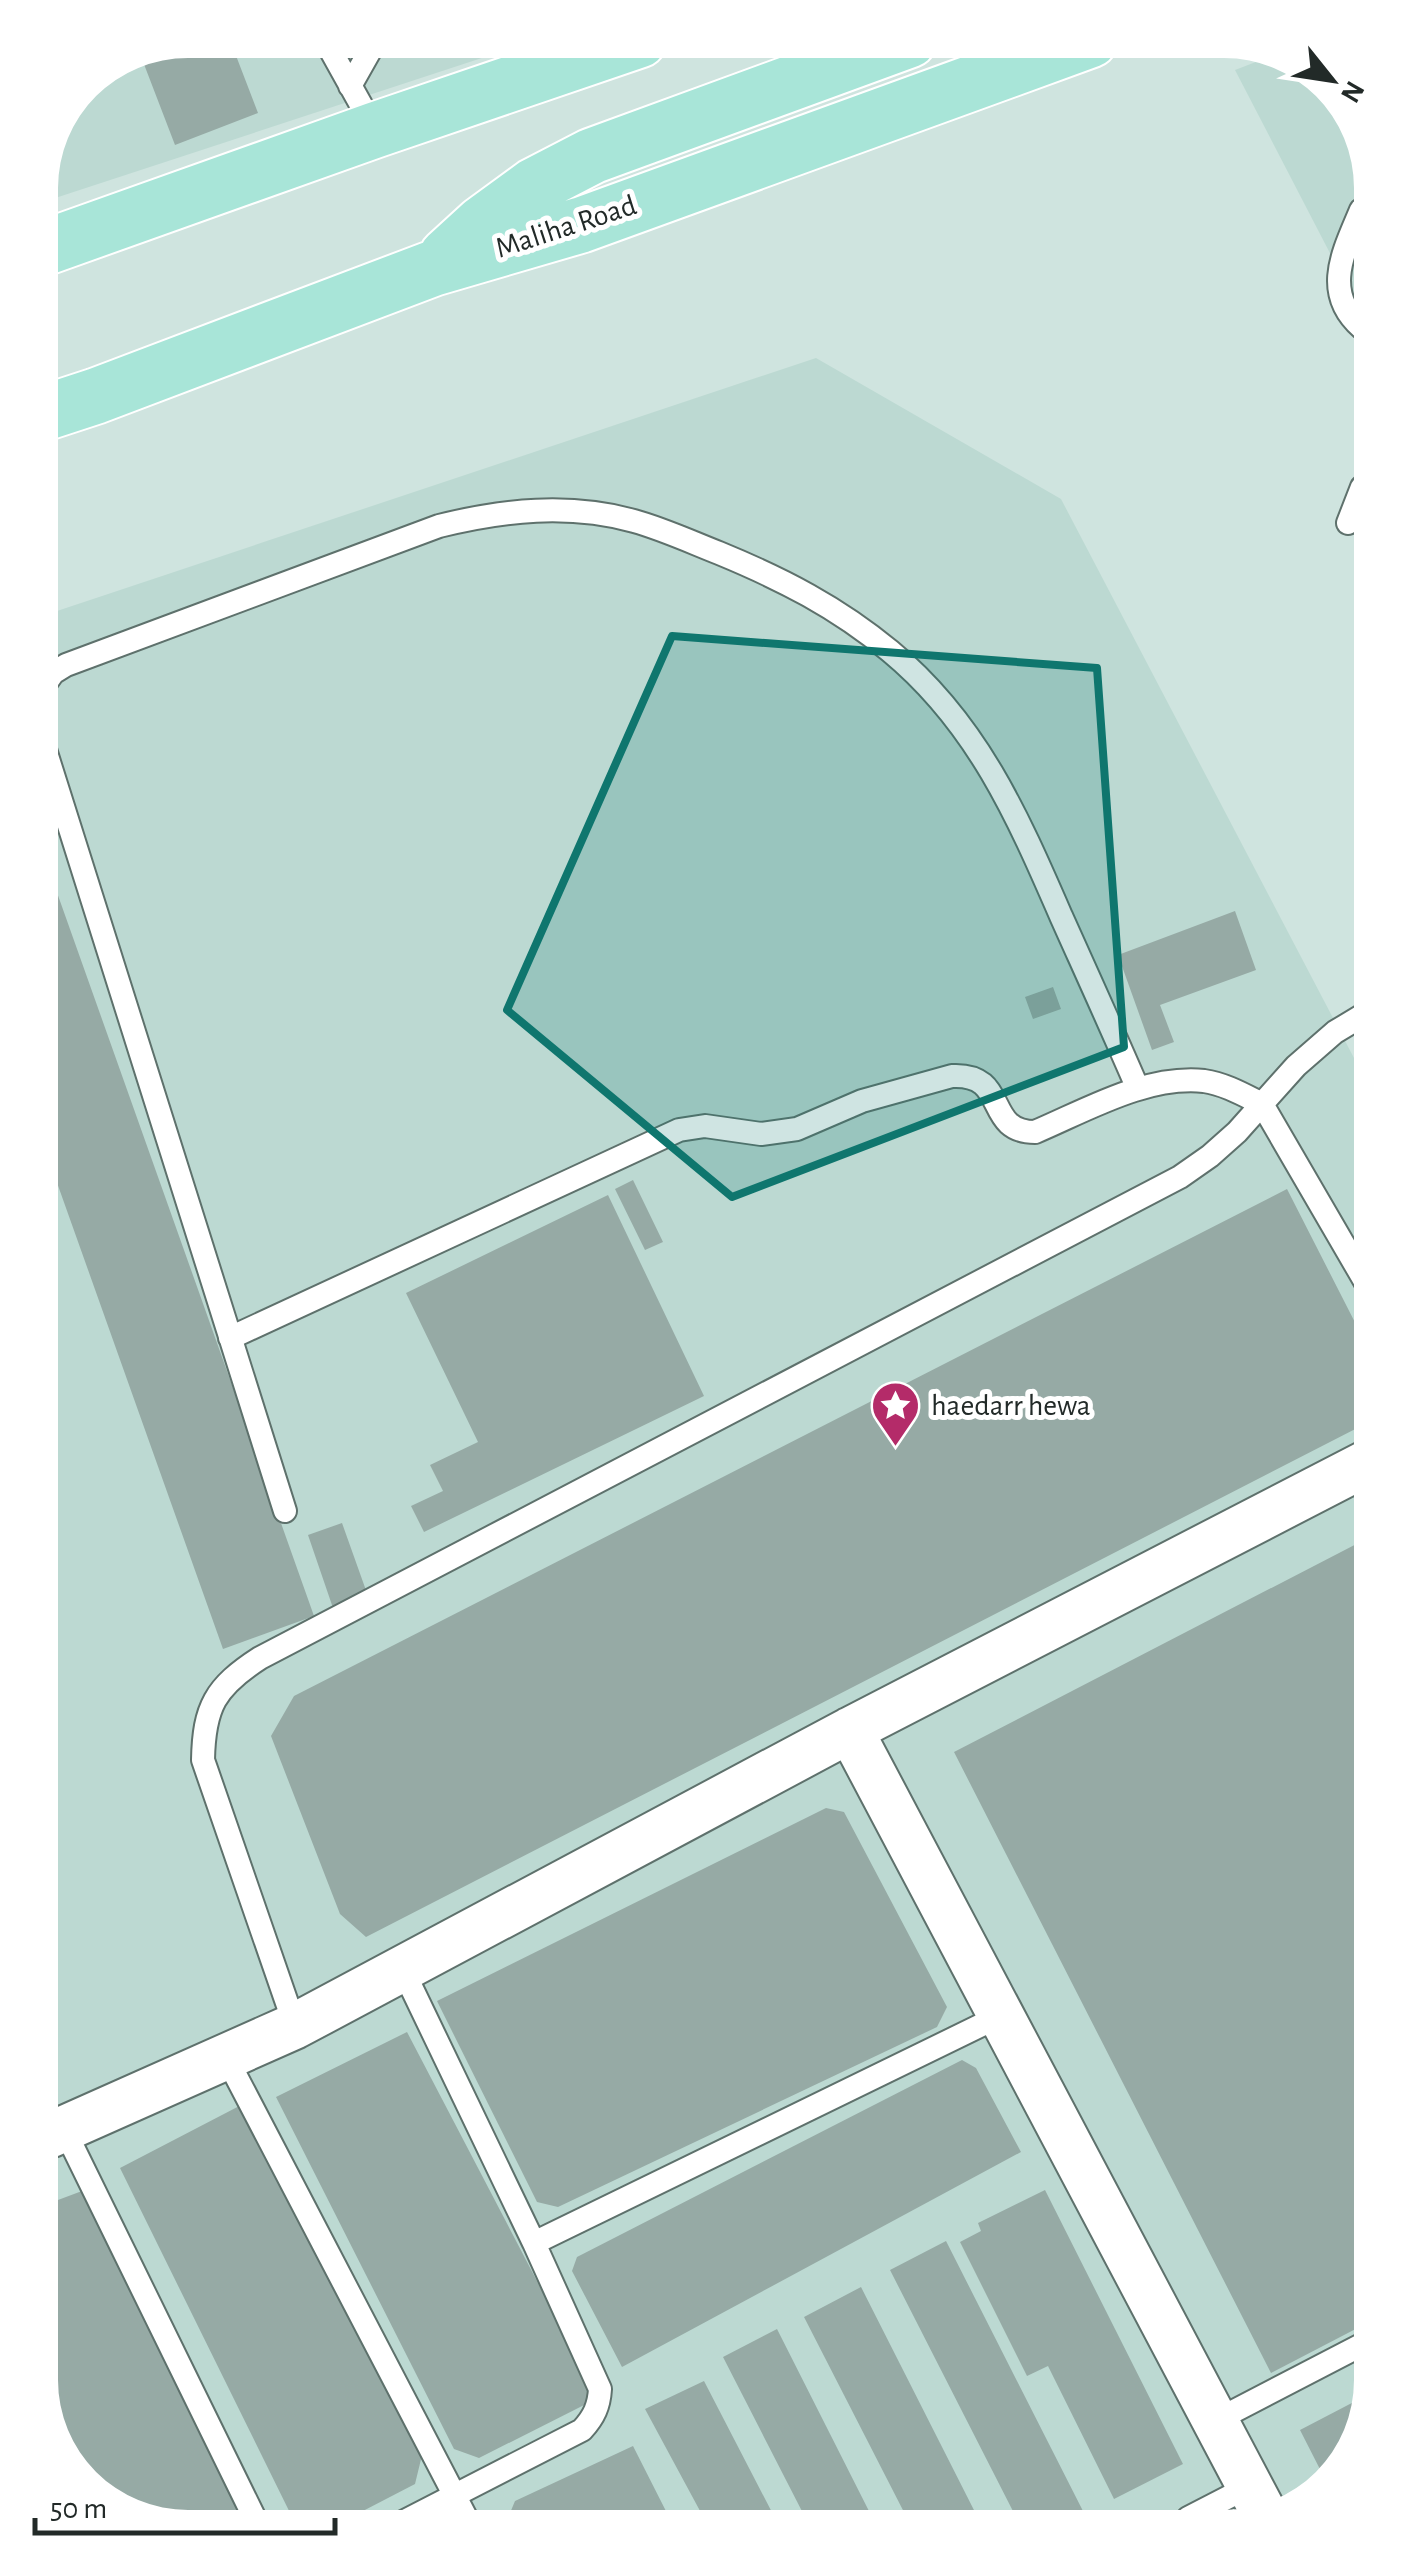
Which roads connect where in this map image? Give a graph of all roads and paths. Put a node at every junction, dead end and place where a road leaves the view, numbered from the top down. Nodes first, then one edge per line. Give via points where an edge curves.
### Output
1 (335, 58) edge
2 (373, 58) edge
3 (557, 58) edge
4 (860, 58) edge
5 (1020, 58) edge
6 (363, 108) junction
7 (1354, 227) edge
8 (58, 242) edge
9 (434, 268) junction
10 (1354, 320) edge
11 (58, 409) edge
12 (1354, 508) edge
13 (1348, 523) dead end
14 (58, 670) edge
15 (58, 792) edge
16 (1354, 1021) edge
17 (1138, 1089) junction
18 (1262, 1104) junction
19 (1354, 1262) edge
20 (230, 1338) junction
21 (1354, 1471) edge
22 (285, 1511) dead end
23 (850, 1730) junction
24 (402, 1968) junction
25 (1000, 2016) junction
26 (295, 2026) junction
27 (226, 2057) junction
28 (58, 2132) edge
29 (58, 2134) edge
30 (534, 2243) junction
31 (1354, 2349) edge
32 (1215, 2421) junction
33 (455, 2496) junction
34 (1258, 2502) edge
35 (250, 2510) edge
36 (427, 2510) edge
37 (462, 2510) edge
38 (1223, 2510) edge

1 - 6 lane
2 - 6 lane
3 - 6 main road
4 - 9 main road via 592,156 534,186
5 - 9 main road, Maliha Road via 581,225
6 - 8 main road
7 - 10 lane via 1338,287
9 - 11 main road, Maliha Road
12 - 13 lane
14 - 17 lane via 486,514 584,512 678,537 777,577 837,611 940,700 1017,815
15 - 20 lane
16 - 18 lane via 1296,1066
17 - 18 lane via 1206,1082
17 - 20 lane via 1035,1132 1005,1122 986,1086 964,1076 862,1101 797,1129 678,1130
18 - 19 lane
18 - 26 lane via 1180,1178 234,1675 214,1700 203,1760
20 - 22 lane
21 - 23 street
23 - 24 street
23 - 25 street
24 - 26 street
24 - 30 lane
25 - 30 lane
25 - 32 street
26 - 27 street
27 - 28 street
27 - 33 lane
29 - 35 lane
30 - 33 lane via 595,2374 599,2404 582,2430
31 - 32 lane
32 - 34 street
33 - 36 lane
33 - 37 lane
34 - 38 lane

